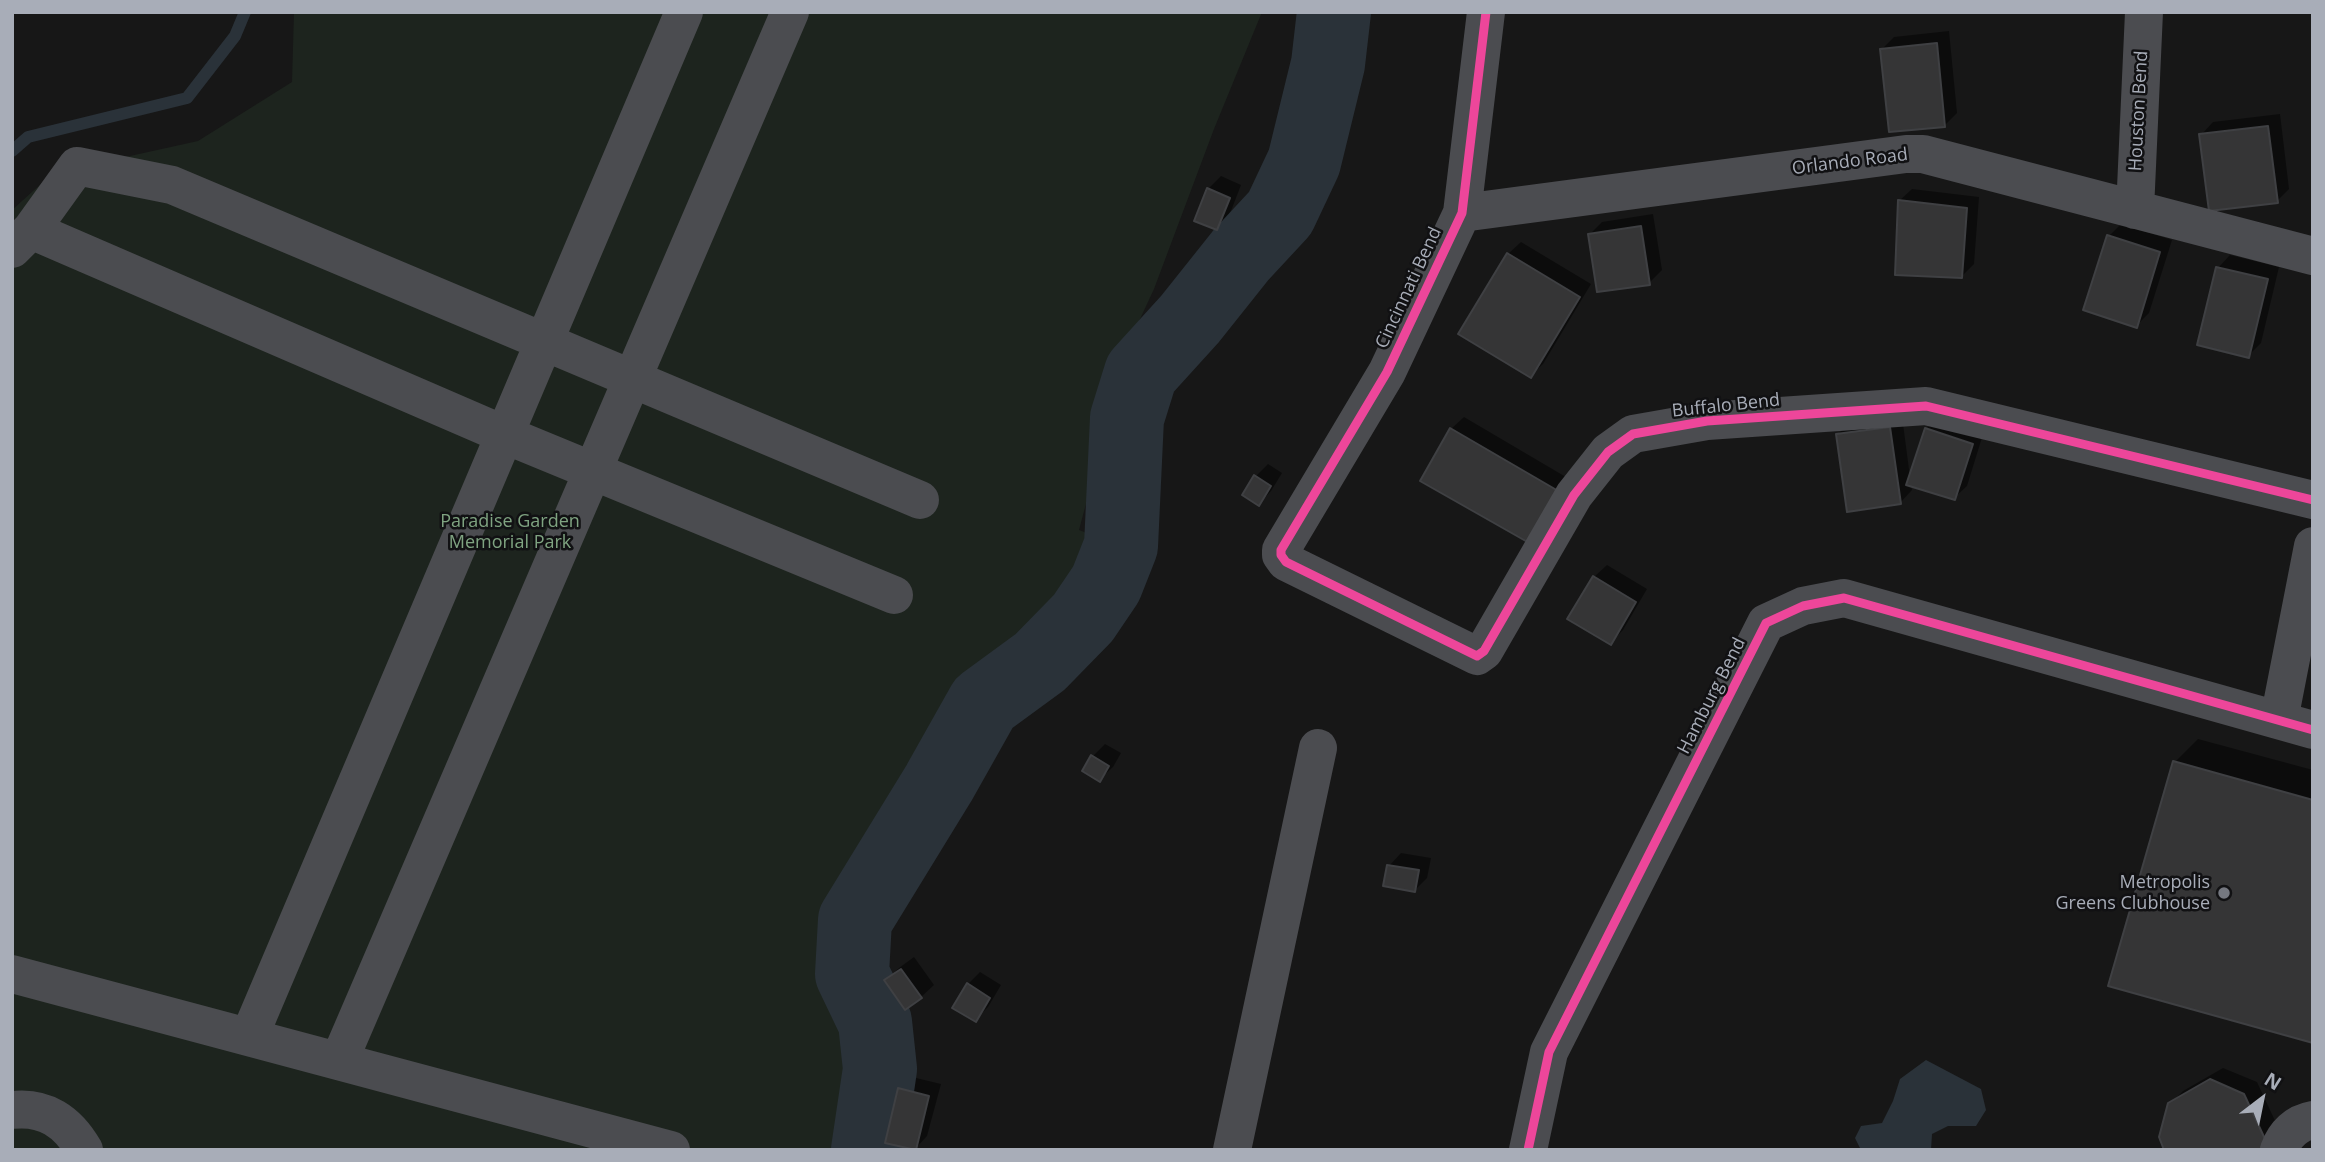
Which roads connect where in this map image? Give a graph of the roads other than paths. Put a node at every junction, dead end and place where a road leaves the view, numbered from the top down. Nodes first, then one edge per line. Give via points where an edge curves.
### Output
1 (684, 12) edge
2 (790, 12) edge
3 (1486, 12) edge
4 (2144, 12) edge
5 (2135, 209) junction
6 (1462, 214) junction
7 (22, 240) edge
8 (2313, 256) edge
9 (542, 342) junction
10 (632, 380) junction
11 (503, 434) junction
12 (592, 472) junction
13 (920, 500) dead end
14 (2313, 500) edge
15 (2313, 546) edge
16 (1280, 550) joint
17 (894, 595) dead end
18 (2296, 725) edge
19 (1318, 748) dead end
20 (12, 974) edge
21 (249, 1037) junction
22 (339, 1061) junction
23 (12, 1110) edge
24 (2313, 1120) edge
25 (84, 1150) edge
26 (671, 1150) edge
27 (1232, 1150) edge
28 (1528, 1150) edge
29 (2279, 1150) edge

1 - 9 street
2 - 10 street
3 - 6 street, Cincinnati Bend
4 - 5 street, Houston Bend
5 - 6 street, Orlando Road via 1923,154 1906,154
5 - 8 street, Orlando Road
6 - 16 street, Cincinnati Bend via 1387,372
7 - 9 street via 77,166 172,185
7 - 11 street
9 - 10 street
9 - 11 street
10 - 12 street
10 - 13 street
11 - 12 street
11 - 21 street
12 - 17 street
12 - 22 street
14 - 16 street, Buffalo Bend via 1926,407 1707,421 1633,434 1608,452 1574,495 1484,651 1476,656 1286,562
15 - 18 street
18 - 28 street, Hamburg Bend via 1844,598 1803,606 1766,623 1549,1052
19 - 27 street
20 - 21 street
21 - 22 street
22 - 26 street
23 - 25 street via 44,1112 61,1121
24 - 29 street via 2293,1128

